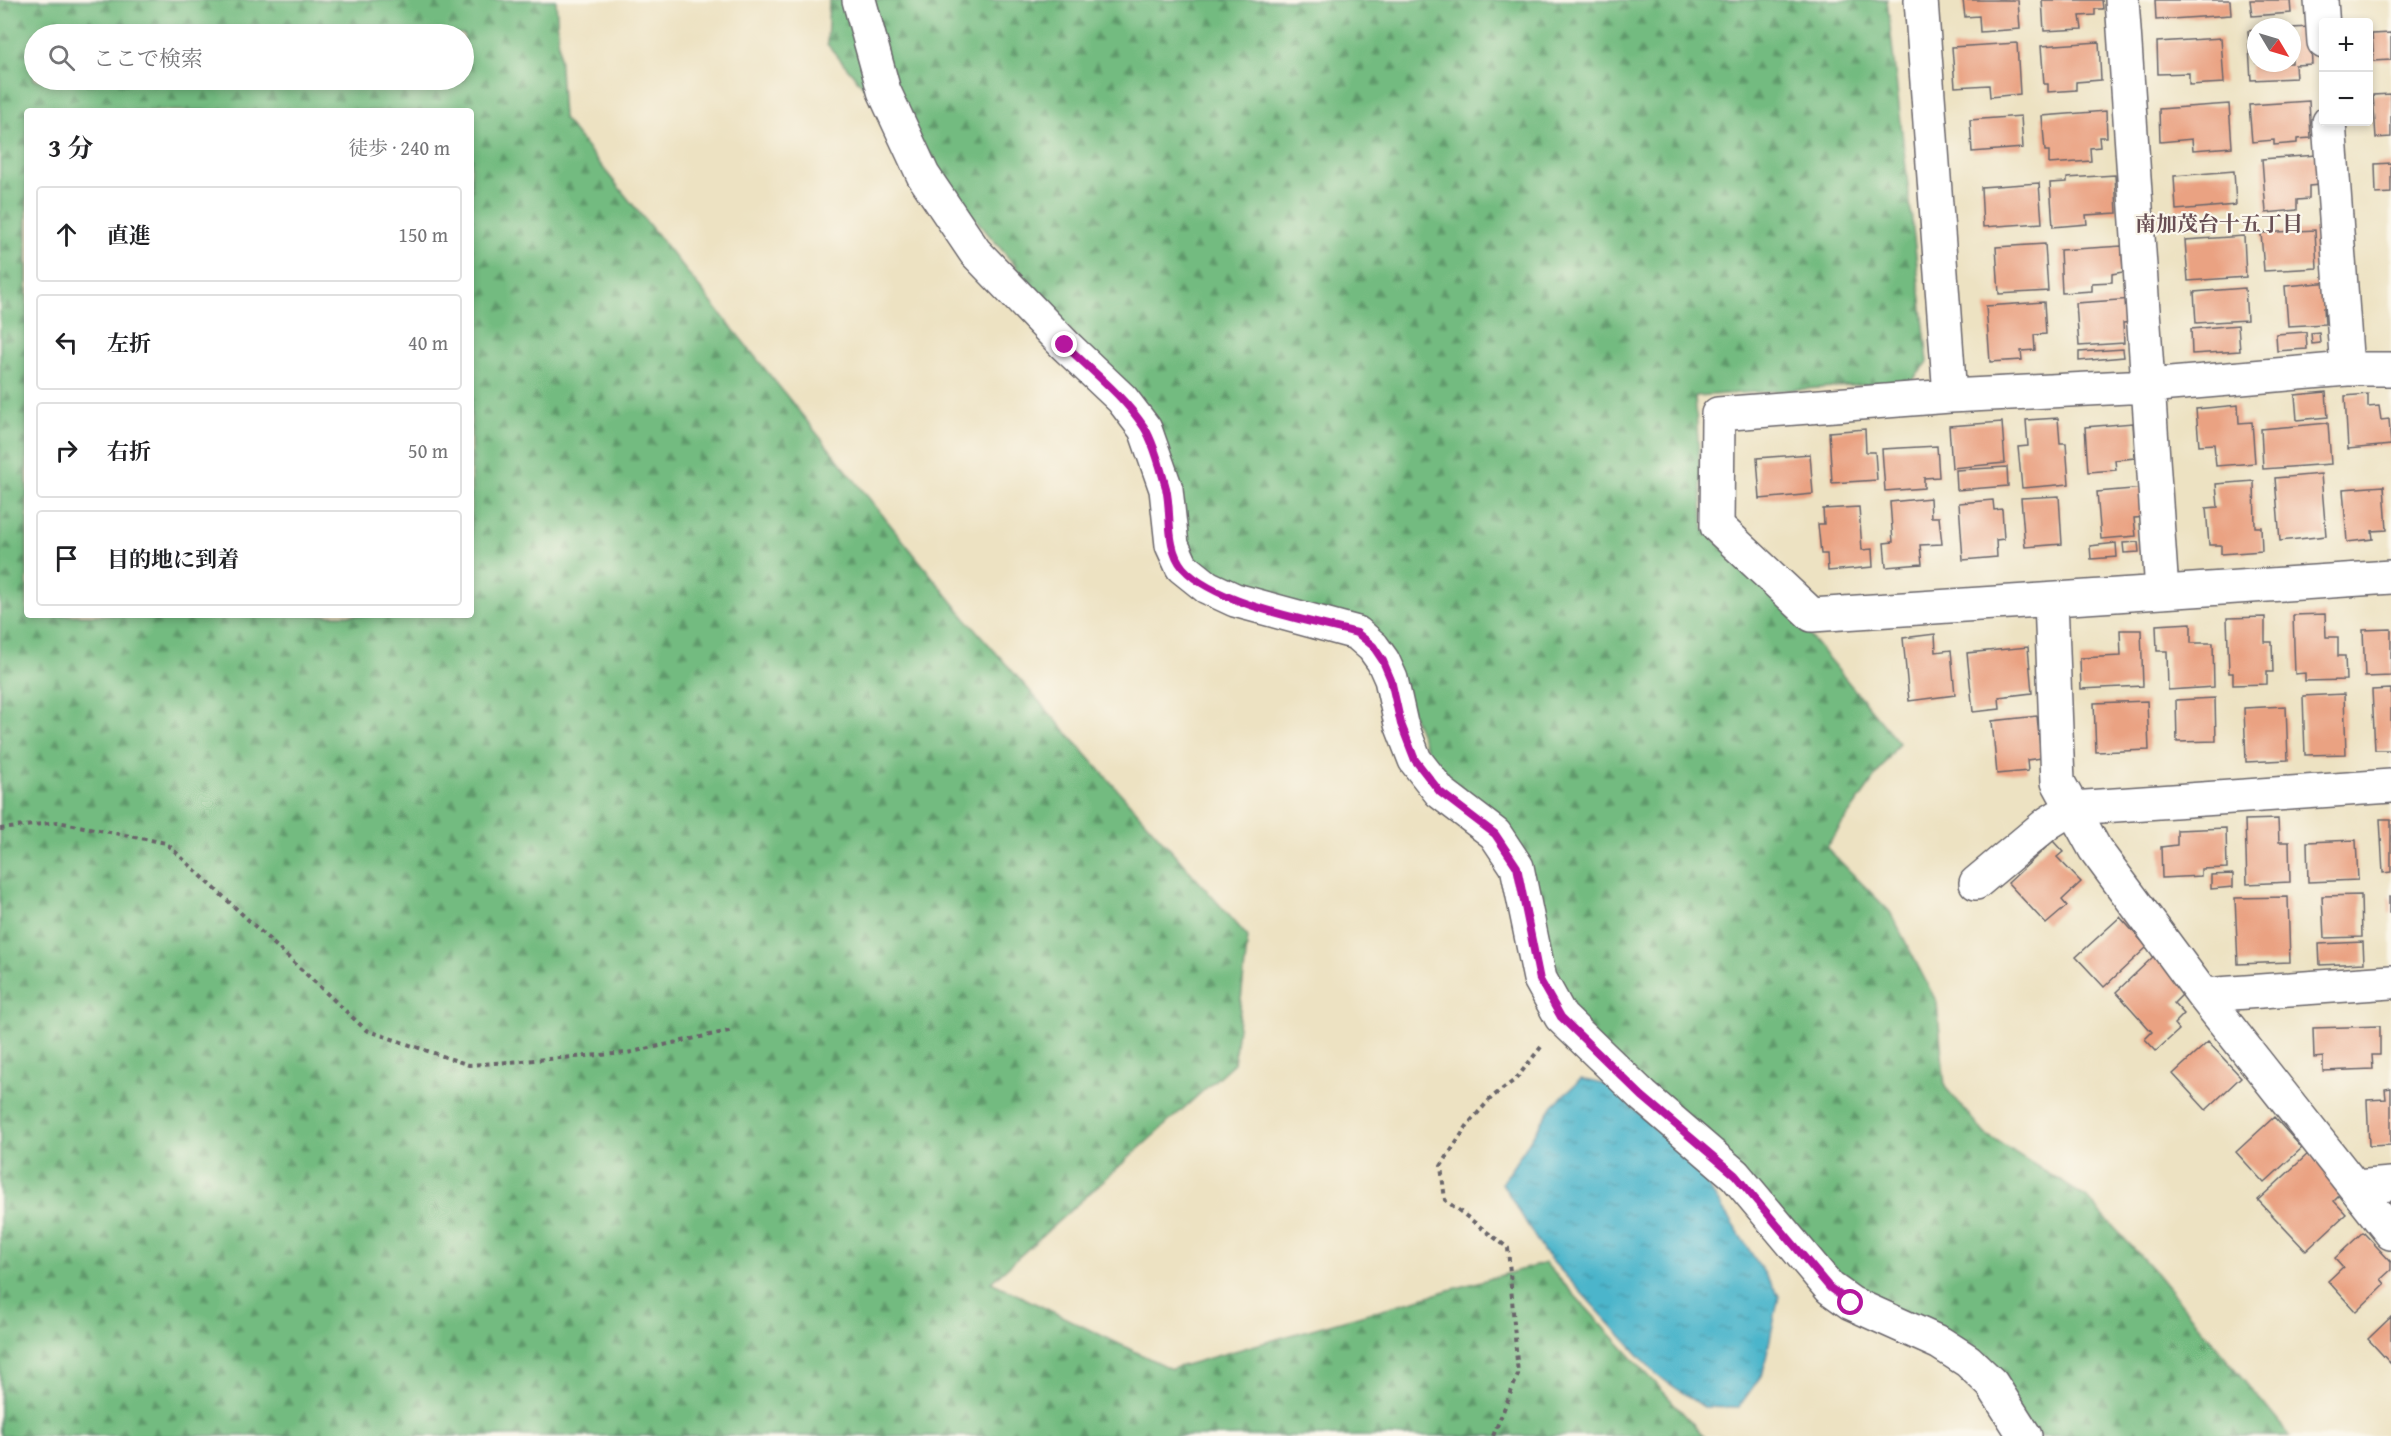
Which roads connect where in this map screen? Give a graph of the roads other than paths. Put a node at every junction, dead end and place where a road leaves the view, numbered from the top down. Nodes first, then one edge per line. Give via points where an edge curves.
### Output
1 (859, 0) edge
2 (1921, 0) edge
3 (2122, 0) edge
4 (2320, 0) edge
5 (2322, 18) edge
6 (2329, 126) edge
7 (2347, 369) junction
8 (2391, 369) edge
9 (2147, 386) junction
10 (1950, 396) junction
11 (2391, 577) edge
12 (2162, 592) junction
13 (2050, 600) junction
14 (2391, 786) edge
15 (2072, 808) junction
16 (1976, 883) dead end
17 (2391, 982) edge
18 (2203, 995) junction
19 (2391, 1184) edge
20 (2355, 1187) junction
21 (2391, 1233) edge
22 (2025, 1436) edge

1 - 22 street via 884,92 922,175 975,252 1122,399 1145,429 1166,489 1173,545 1182,567 1207,587 1235,600 1357,633 1373,646 1391,680 1401,724 1415,760 1440,792 1495,834 1517,867 1540,980 1561,1017 1642,1096 1735,1175 1830,1288 1851,1303 1940,1343 1968,1361 1992,1384
2 - 10 street
3 - 9 street
4 - 5 street
6 - 7 street
7 - 8 street
7 - 9 street
9 - 10 street
9 - 12 street
10 - 13 street via 1718,414 1717,526 1812,615
11 - 12 street
12 - 13 street
13 - 15 street via 2058,782
14 - 15 street
15 - 16 street
15 - 18 street via 2095,849
17 - 18 street
18 - 20 street
19 - 20 street
20 - 21 street

